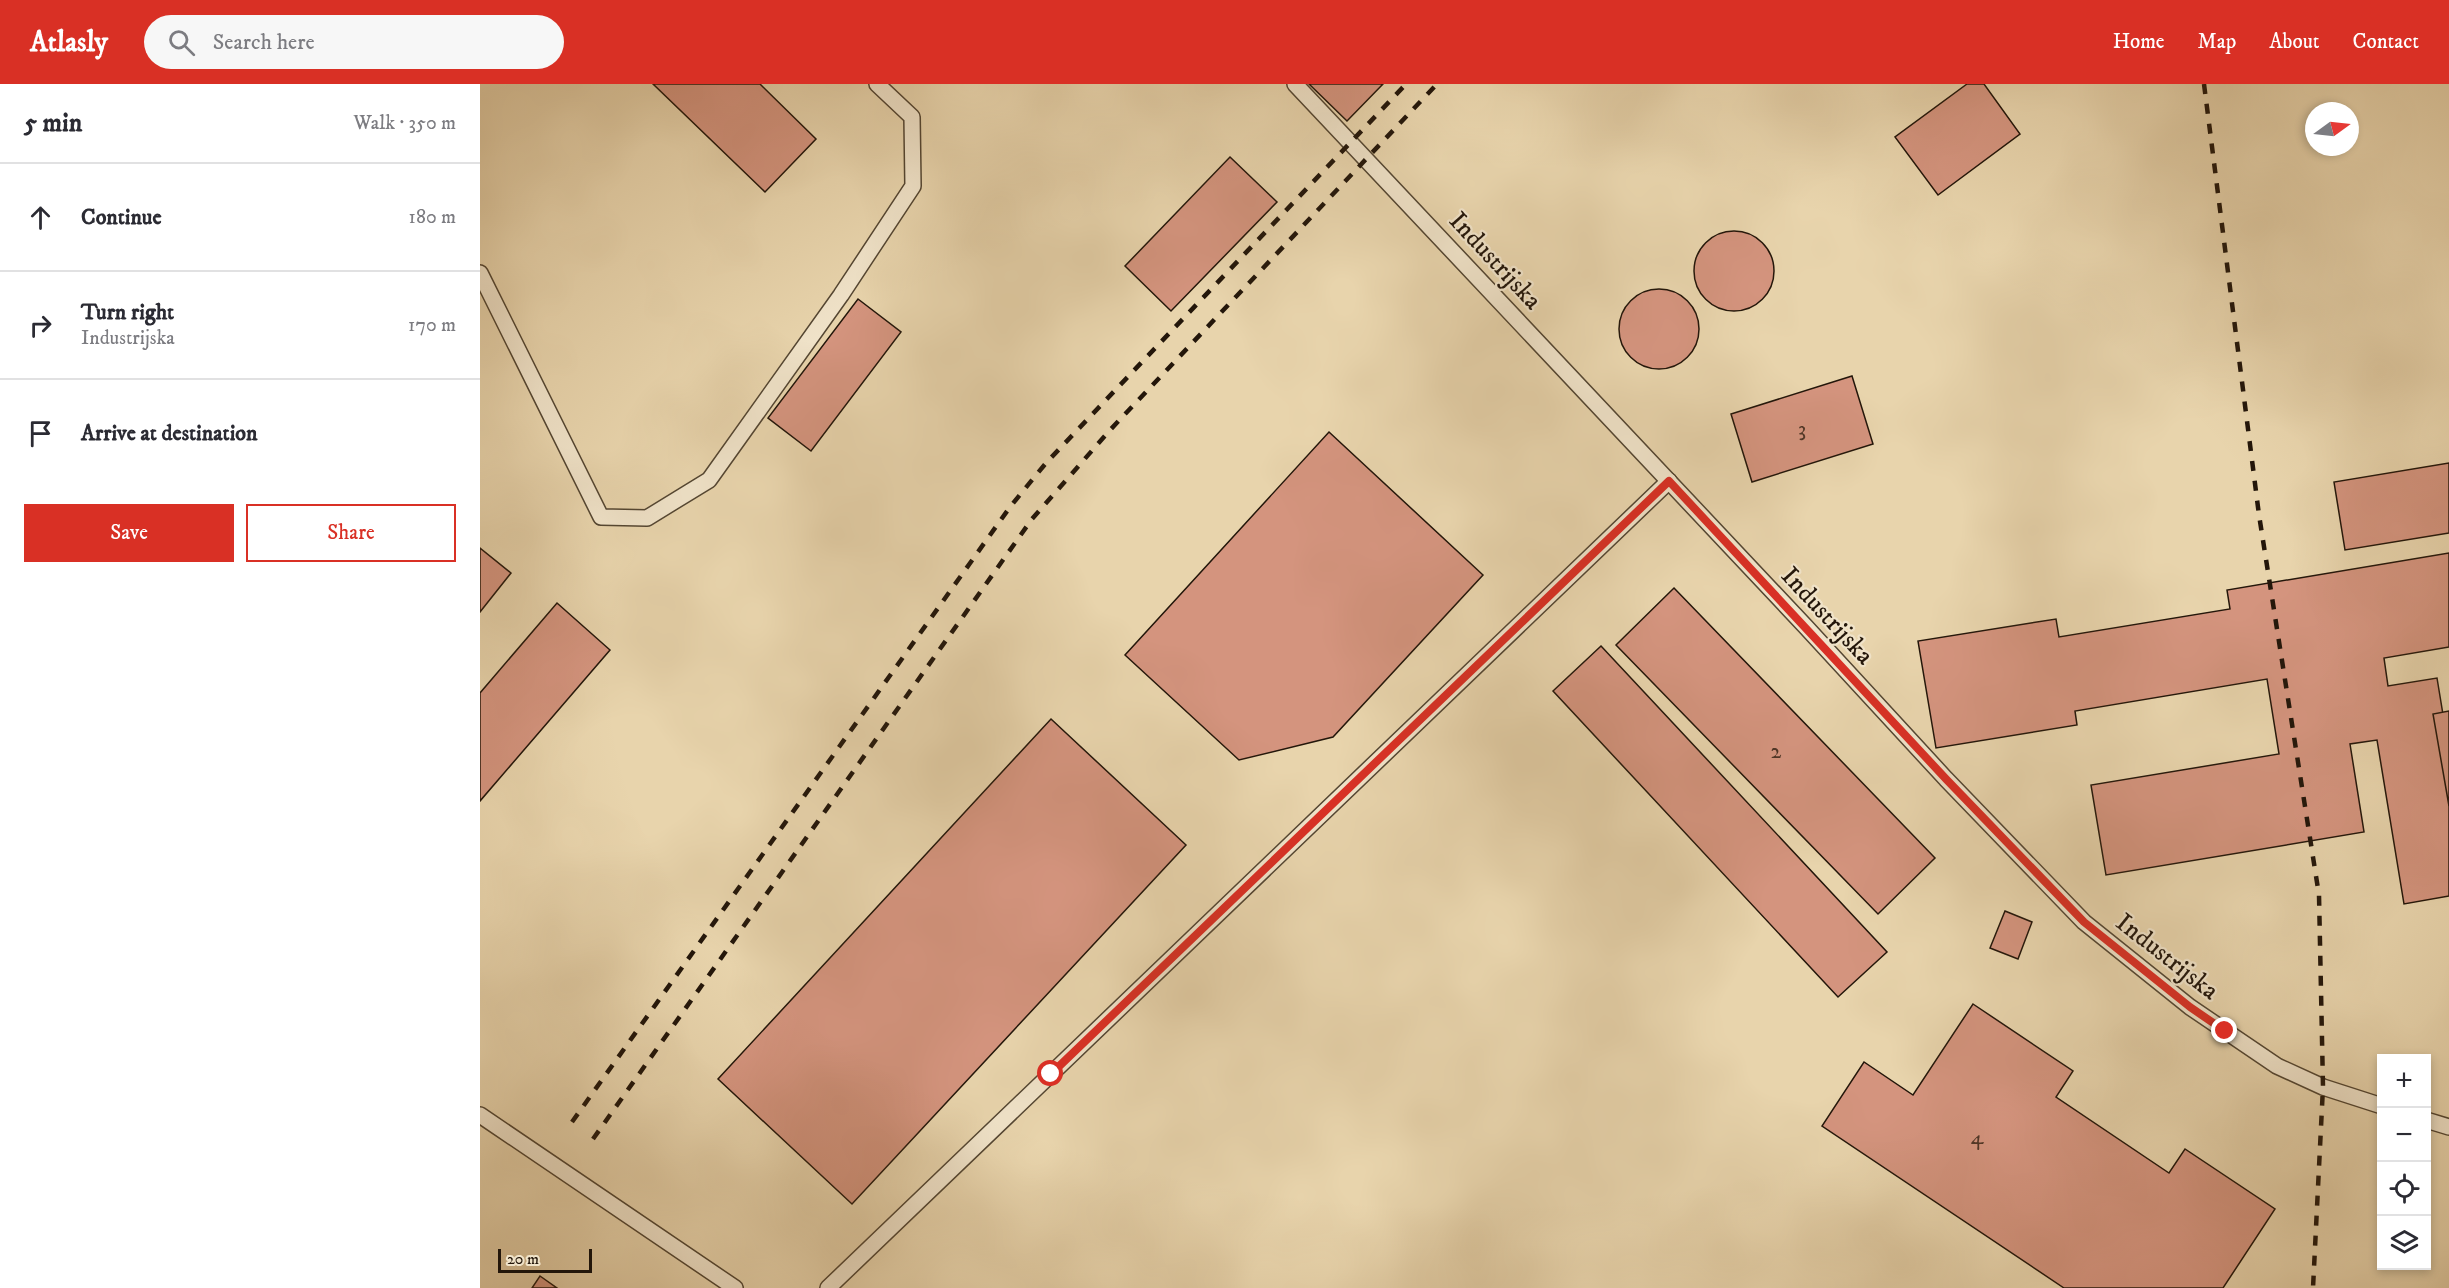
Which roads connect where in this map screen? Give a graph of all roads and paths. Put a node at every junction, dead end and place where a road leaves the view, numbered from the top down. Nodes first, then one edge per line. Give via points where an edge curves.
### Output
1 (877, 84) edge
2 (1295, 84) edge
3 (480, 273) edge
4 (1669, 481) junction
5 (2377, 1104) edge
6 (480, 1115) edge
7 (2431, 1121) edge
8 (2449, 1127) edge
9 (735, 1288) edge
10 (828, 1288) edge

1 - 3 lane via 912,117 914,186 709,480 647,518 601,517
2 - 4 lane, Industrijska
4 - 5 lane, Industrijska via 2084,922 2190,1007 2277,1066 2323,1087
4 - 10 lane
6 - 9 lane
7 - 8 lane

